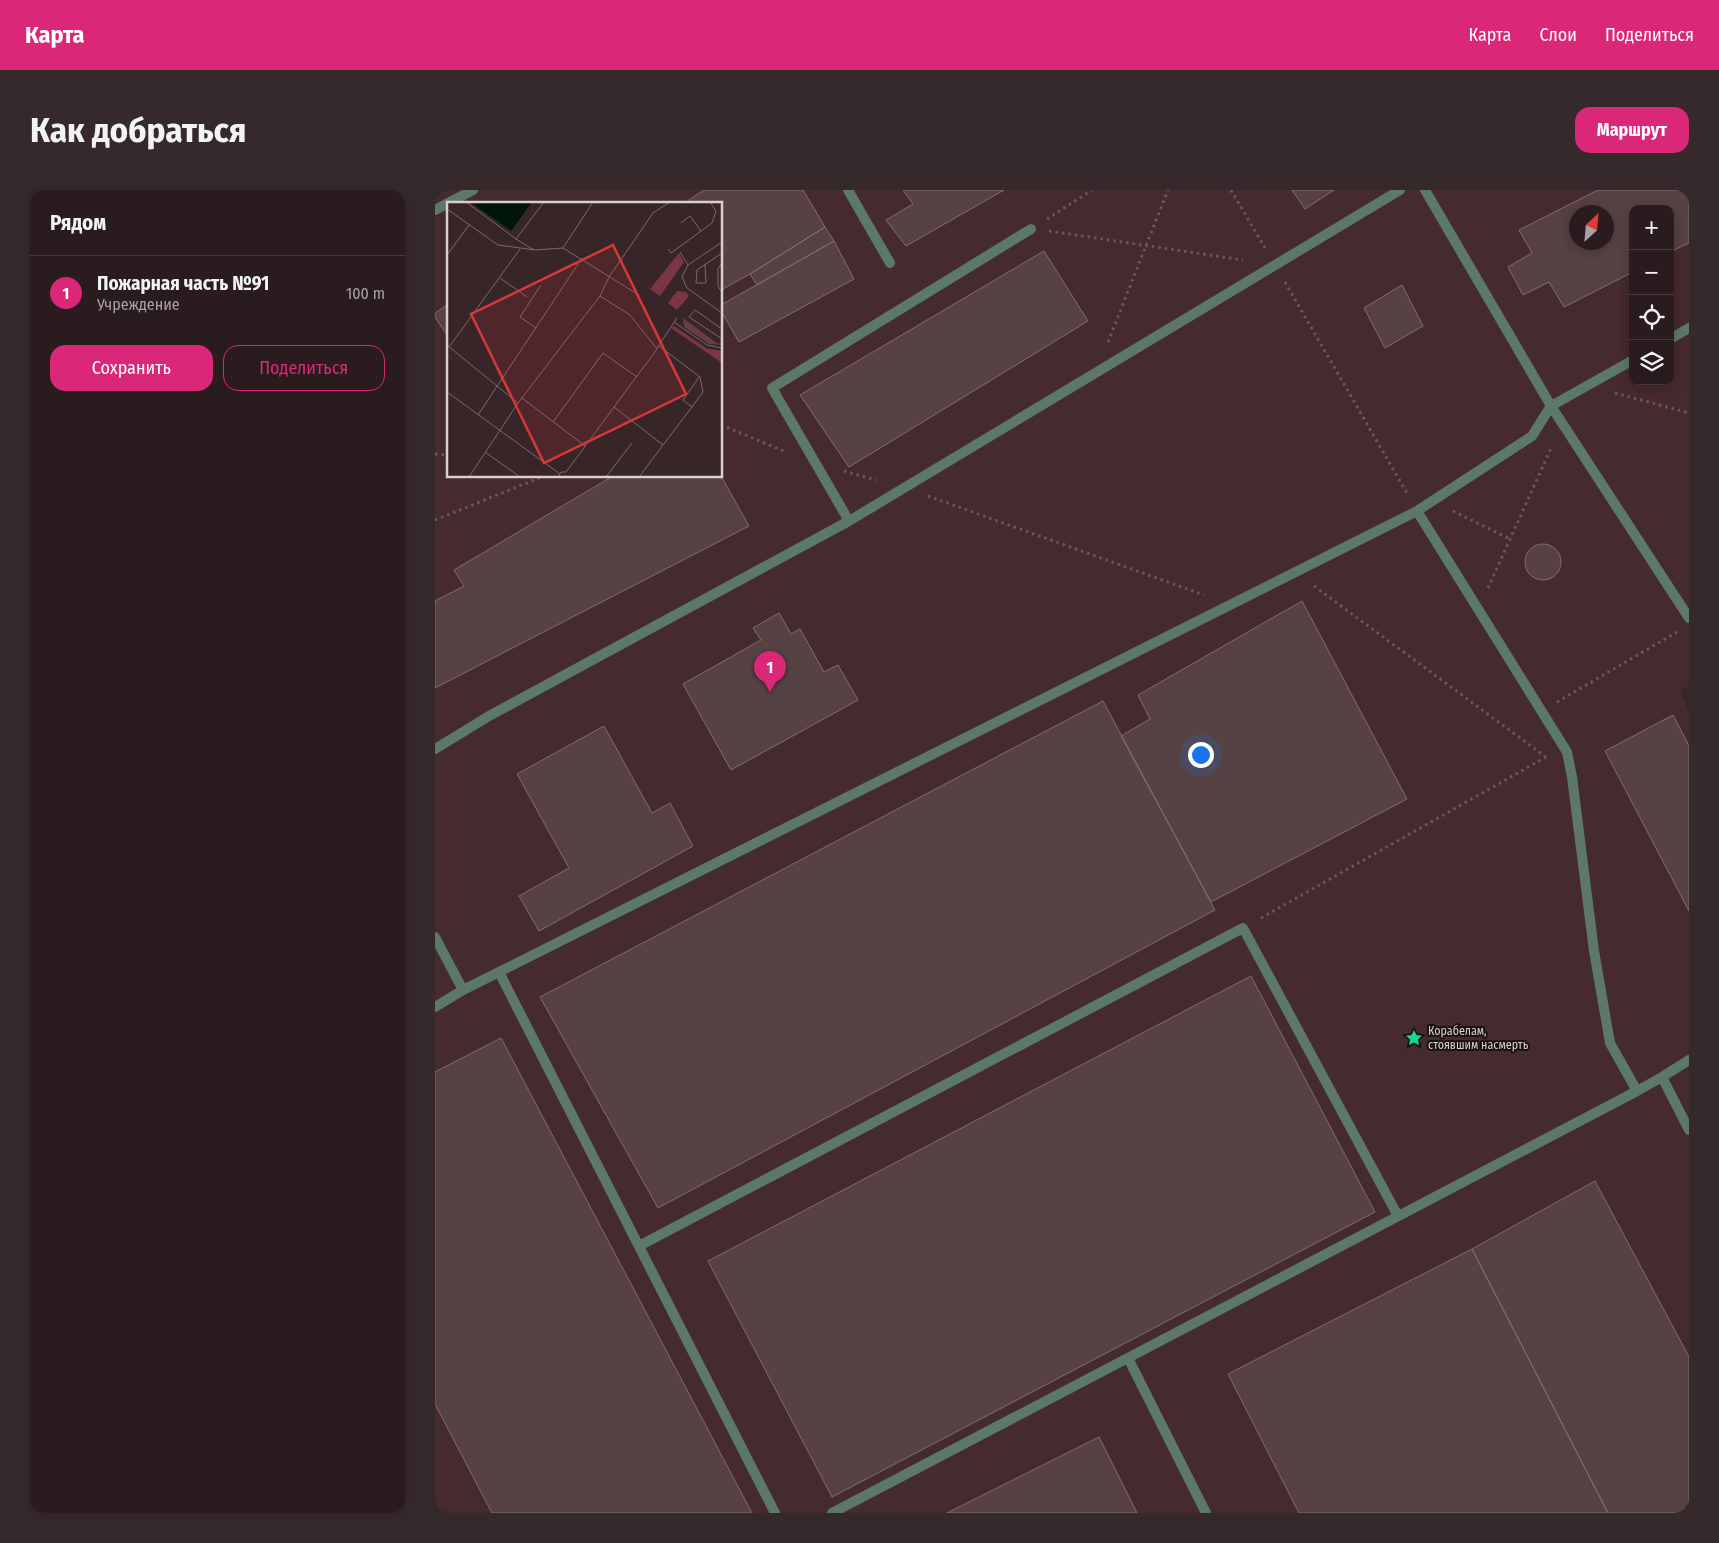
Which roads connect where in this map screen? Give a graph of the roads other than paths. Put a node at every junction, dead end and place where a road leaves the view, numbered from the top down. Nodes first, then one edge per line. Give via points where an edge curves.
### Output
1 (473, 190) edge
2 (848, 190) edge
3 (1400, 190) edge
4 (1425, 190) edge
5 (450, 202) edge
6 (447, 204) edge
7 (435, 210) edge
8 (1031, 229) road end
9 (889, 263) dead end
10 (1689, 328) edge
11 (1674, 337) edge
12 (1629, 362) edge
13 (1551, 406) junction
14 (1417, 511) junction
15 (849, 521) junction
16 (1689, 618) edge
17 (435, 748) edge
18 (435, 937) edge
19 (499, 972) junction
20 (463, 990) junction
21 (435, 1007) edge
22 (1689, 1060) edge
23 (1662, 1077) junction
24 (1637, 1092) junction
25 (1689, 1130) edge
26 (1398, 1216) junction
27 (639, 1246) junction
28 (1128, 1358) junction
29 (775, 1513) edge
30 (832, 1513) edge
31 (1206, 1513) edge

1 - 5 lane
2 - 9 lane
3 - 15 lane
4 - 13 lane
6 - 7 lane
8 - 15 lane via 772,388
10 - 11 lane
12 - 13 lane
13 - 14 lane via 1533,436
13 - 16 lane
14 - 19 lane
14 - 24 lane via 1567,752 1610,1042
15 - 17 lane
18 - 20 lane
19 - 20 lane
19 - 27 lane
20 - 21 lane
22 - 23 lane
23 - 24 lane
23 - 25 lane
24 - 26 lane
26 - 27 lane via 1243,928
26 - 28 lane
27 - 29 lane
28 - 30 lane
28 - 31 lane

